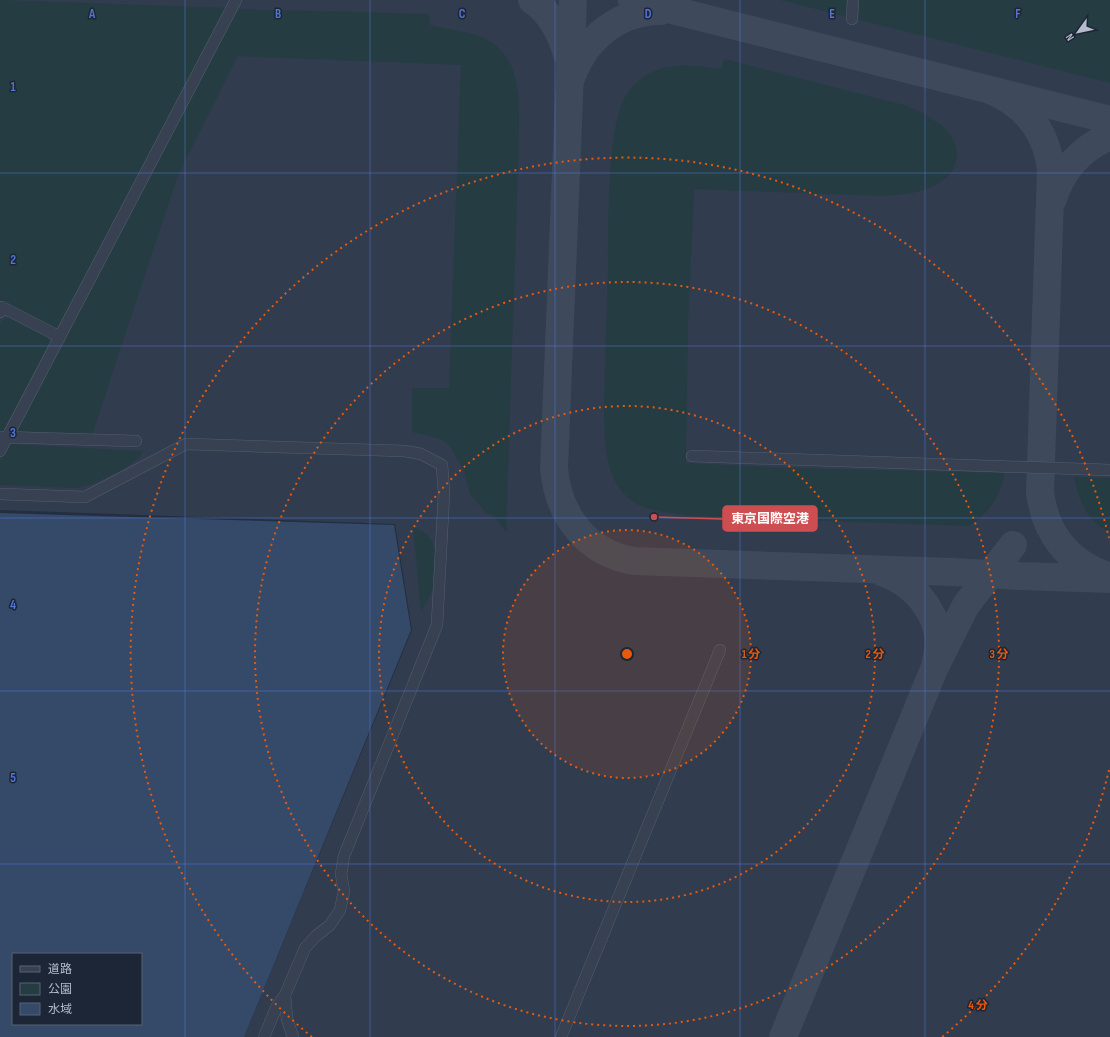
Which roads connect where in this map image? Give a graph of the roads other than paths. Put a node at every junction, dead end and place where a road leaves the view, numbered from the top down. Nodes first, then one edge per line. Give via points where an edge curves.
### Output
1 (236, 0) edge
2 (853, 0) edge
3 (852, 19) dead end
4 (0, 312) edge
5 (60, 337) junction
6 (4, 437) edge
7 (136, 441) dead end
8 (0, 451) edge
9 (692, 456) dead end
10 (1110, 470) edge
11 (0, 494) edge
12 (720, 650) dead end
13 (285, 995) junction
14 (264, 1037) edge
15 (293, 1037) edge
16 (561, 1037) edge

1 - 5 lane
2 - 3 lane
4 - 5 lane via 2,308
5 - 6 lane
6 - 7 lane
6 - 8 lane
9 - 10 lane
11 - 13 lane via 85,497 186,444 405,451 422,454 442,465 444,493 437,625 344,856 341,874 344,891 340,910 330,925 305,948
12 - 16 lane
13 - 14 lane via 277,1006
13 - 15 lane via 287,1019

